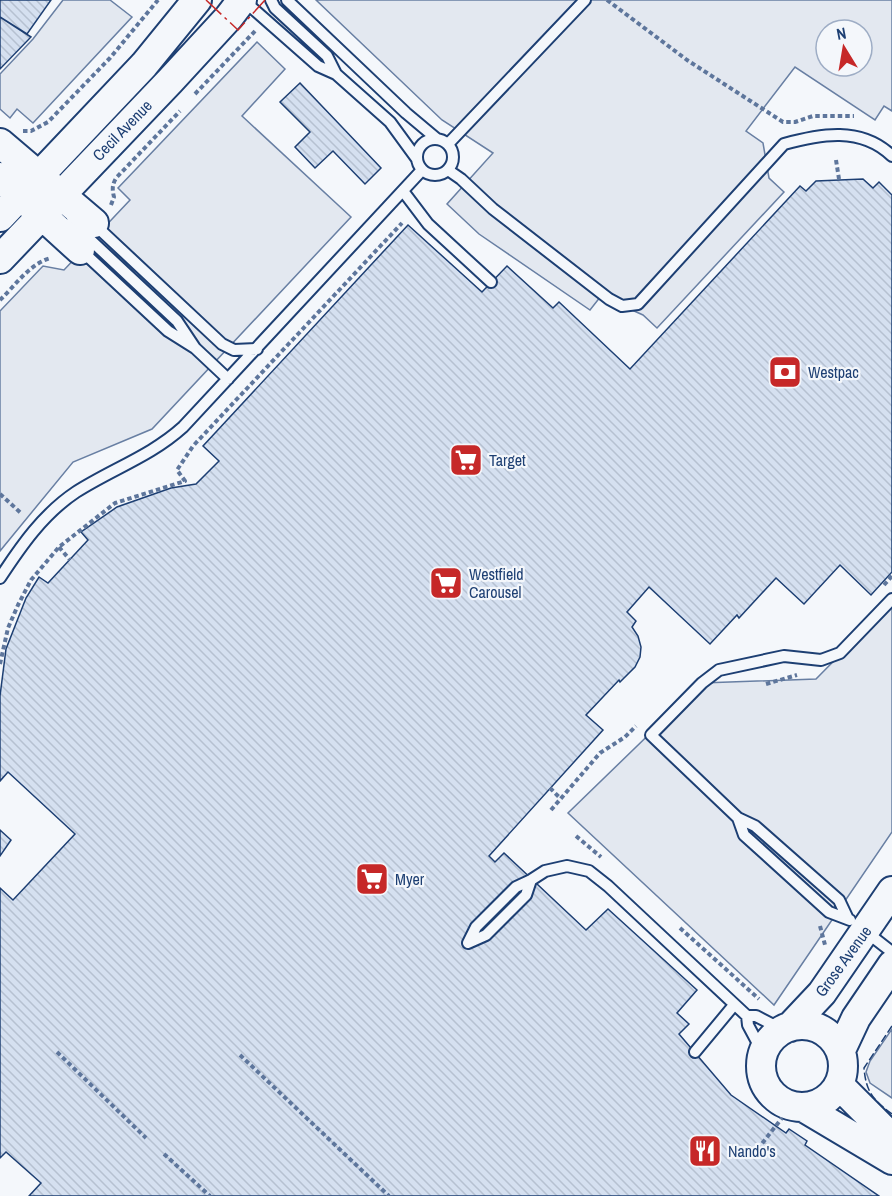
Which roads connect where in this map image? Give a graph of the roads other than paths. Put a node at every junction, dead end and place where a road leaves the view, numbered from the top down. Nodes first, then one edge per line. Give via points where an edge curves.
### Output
1 (197, 0) edge
2 (242, 0) edge
3 (270, 0) edge
4 (287, 0) edge
5 (585, 0) edge
6 (336, 75) junction
7 (10, 137) edge
8 (436, 139) junction
9 (448, 144) junction
10 (891, 152) edge
11 (417, 159) junction
12 (422, 170) junction
13 (448, 170) junction
14 (41, 181) edge
15 (404, 190) junction
16 (42, 215) junction
17 (101, 215) joint
18 (0, 217) edge
19 (68, 254) joint
20 (0, 259) edge
21 (491, 282) dead end
22 (195, 348) junction
23 (256, 349) junction
24 (228, 379) junction
25 (0, 578) edge
26 (892, 599) edge
27 (738, 818) junction
28 (531, 880) junction
29 (892, 891) edge
30 (856, 924) junction
31 (892, 952) edge
32 (892, 965) edge
33 (734, 1005) junction
34 (747, 1016) junction
35 (786, 1028) junction
36 (841, 1050) junction
37 (695, 1052) dead end
38 (763, 1053) junction
39 (840, 1085) junction
40 (793, 1112) junction
41 (892, 1138) edge
42 (892, 1160) edge

1 - 14 main road, Cecil Avenue
2 - 6 lane via 318,66
2 - 14 main road, Cecil Avenue via 170,81
3 - 6 lane via 327,56
4 - 8 lane
5 - 9 lane
6 - 11 lane via 390,122
7 - 14 main road
8 - 9 lane
8 - 11 lane via 425,142
9 - 13 lane via 453,155
10 - 13 lane via 853,136 836,134 784,144 638,304 622,306
11 - 12 lane
12 - 13 lane via 434,175
12 - 15 lane
14 - 16 main road
14 - 17 main road
14 - 18 main road, Cecil Avenue
14 - 22 lane via 79,230 177,321
15 - 21 lane via 428,224
15 - 23 lane
16 - 19 main road
16 - 20 main road
17 - 23 lane via 222,344 234,350
19 - 22 lane
22 - 24 lane
23 - 24 lane
24 - 25 lane via 167,442 74,493 54,510 29,535
26 - 27 lane via 833,657 821,660 784,656 719,670 651,735
27 - 30 lane via 755,825 839,900
27 - 30 lane via 744,835 829,912
28 - 28 lane via 526,896 486,935 468,943 476,927 516,887
28 - 33 lane via 545,871 567,866 589,871
29 - 30 main road, Grose Avenue
30 - 31 lane
30 - 35 main road, Grose Avenue via 822,993
32 - 36 main road via 856,1018
33 - 34 lane
33 - 37 lane
34 - 35 lane
34 - 38 lane
35 - 36 main road via 805,1025 820,1029
35 - 38 main road
36 - 39 main road via 844,1062
38 - 40 main road via 765,1084
39 - 40 main road via 818,1105
39 - 41 main road
40 - 42 main road

